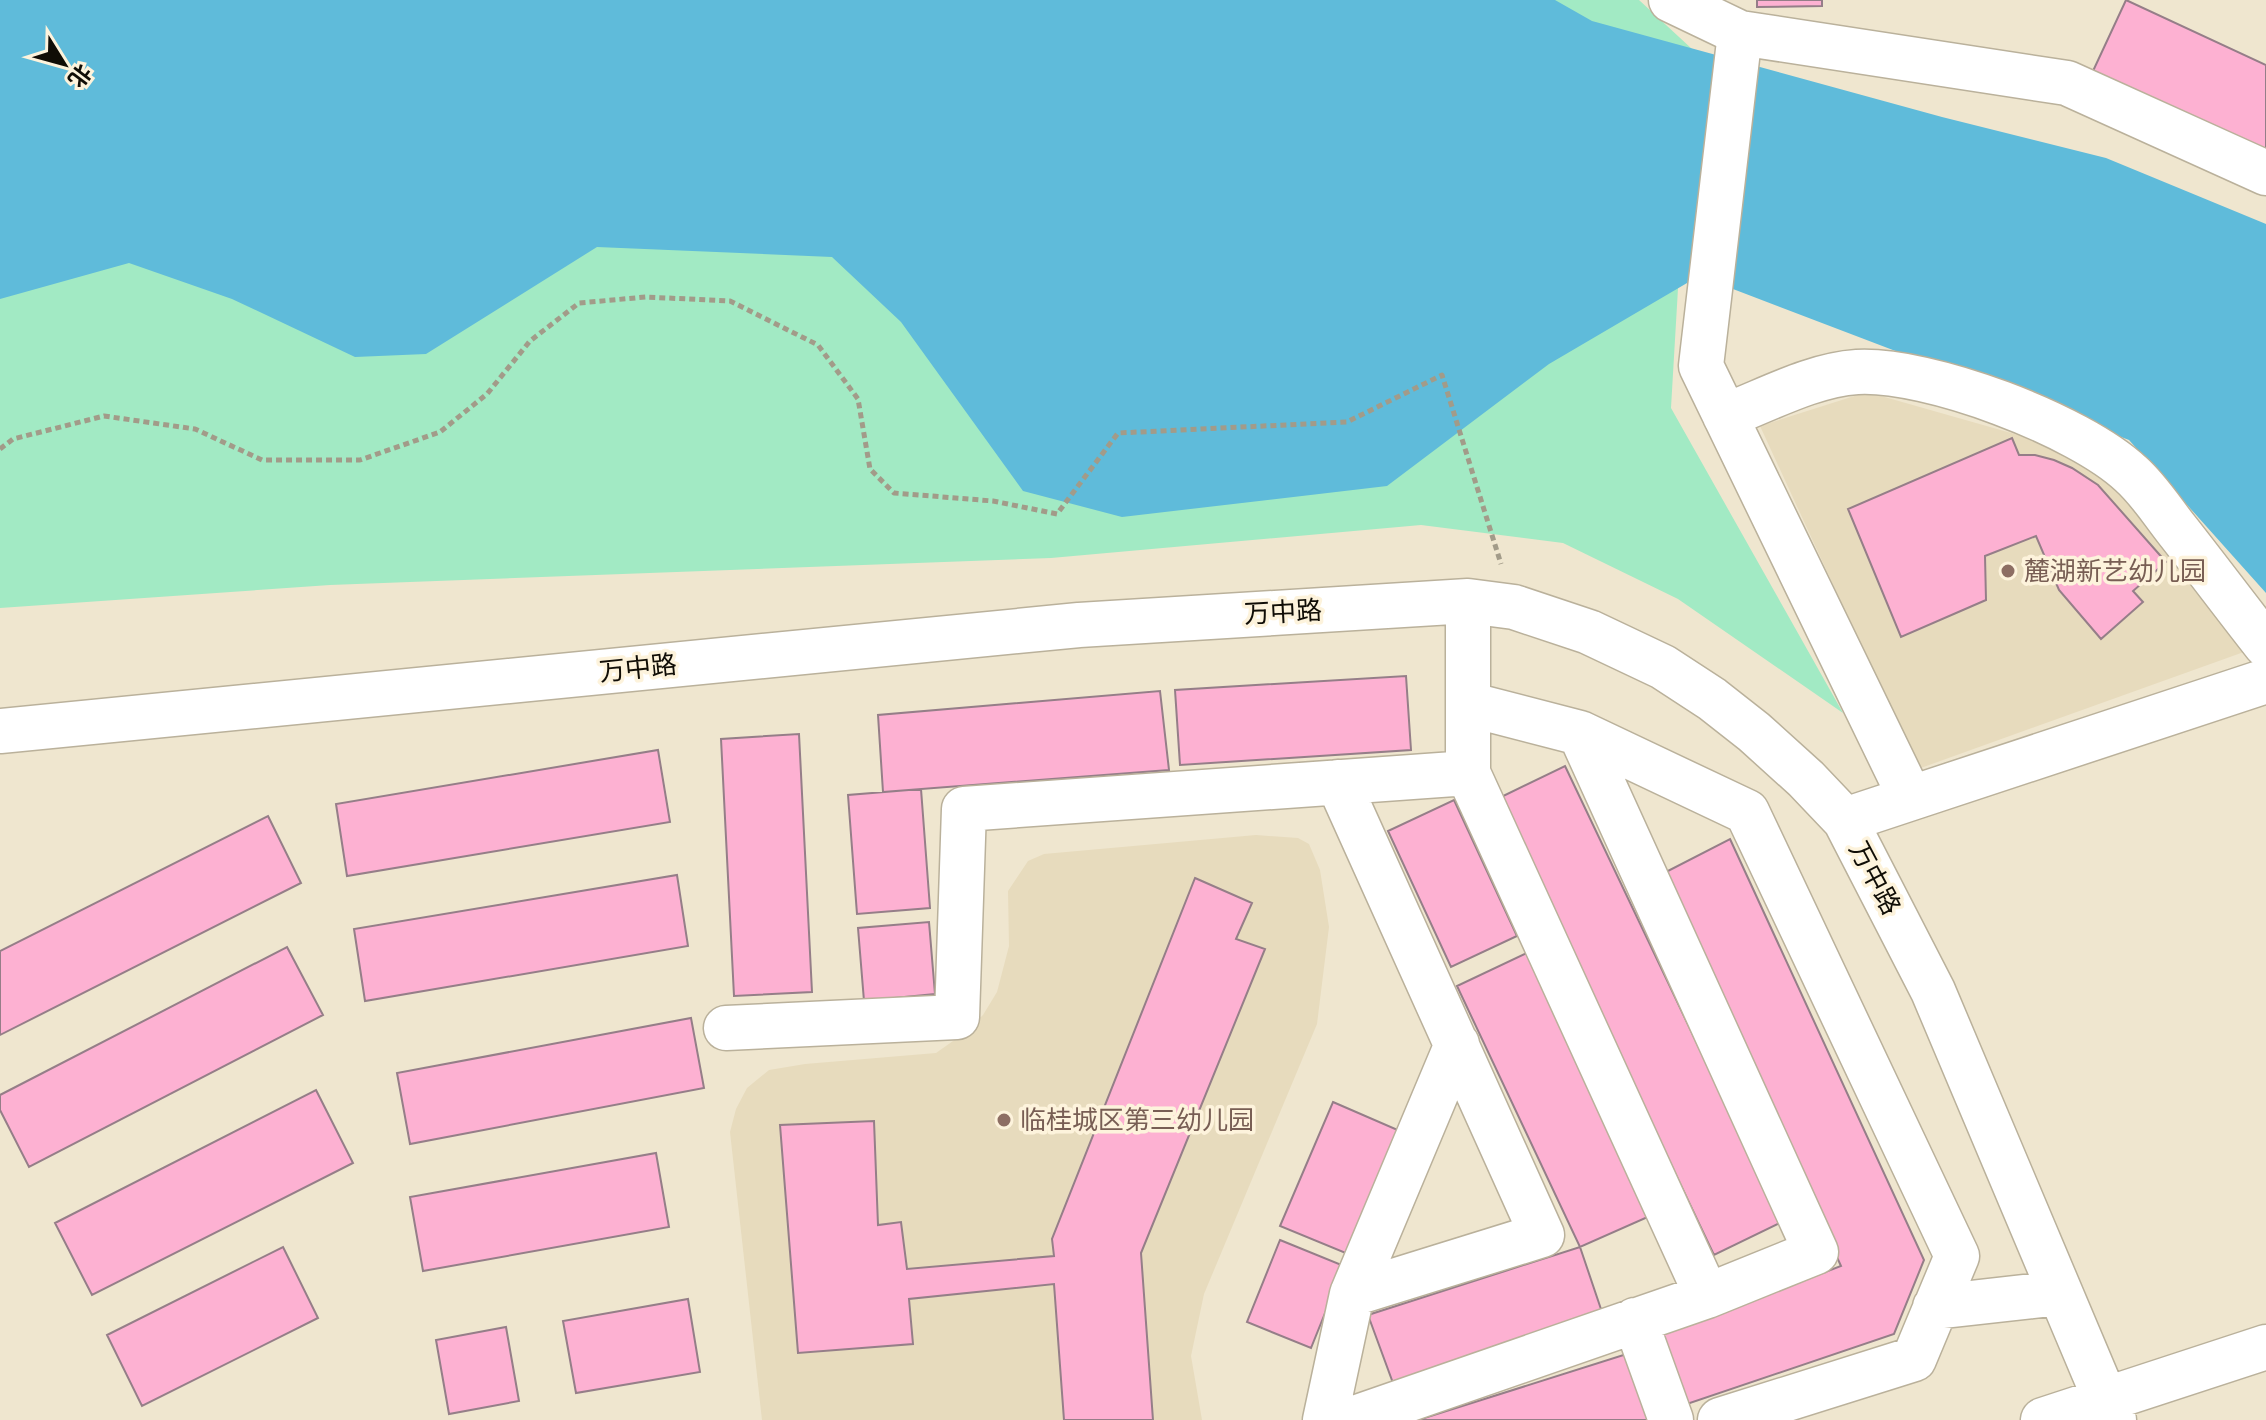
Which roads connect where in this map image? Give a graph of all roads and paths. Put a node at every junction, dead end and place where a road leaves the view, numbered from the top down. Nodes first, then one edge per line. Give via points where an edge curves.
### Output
1 (1671, 0) edge
2 (1740, 33) junction
3 (2266, 173) edge
4 (1725, 416) junction
5 (0, 449) edge
6 (1468, 601) junction
7 (1514, 607) junction
8 (2266, 645) edge
9 (2266, 681) edge
10 (1468, 704) junction
11 (0, 731) edge
12 (1580, 733) junction
13 (1468, 773) junction
14 (1338, 782) junction
15 (1910, 797) junction
16 (1845, 820) junction
17 (726, 1028) dead end
18 (1457, 1044) junction
19 (2060, 1293) junction
20 (1352, 1294) junction
21 (1707, 1296) junction
22 (1935, 1307) junction
23 (1635, 1320) junction
24 (2266, 1347) edge
25 (2109, 1410) edge
26 (1325, 1420) edge
27 (1349, 1420) edge
28 (1671, 1420) edge
29 (1720, 1420) edge
30 (2043, 1420) edge

1 - 2 street
2 - 3 street via 2067,83
2 - 4 street via 1701,366
4 - 8 street via 1824,378 1858,372 1910,376 2027,414 2130,473
4 - 15 street
5 - 7 path via 13,439 104,416 195,429 262,460 360,460 440,432 487,394 530,341 579,303 646,297 730,301 818,345 858,399 870,469 894,493 993,501 1057,514 1118,433 1347,422 1442,375
6 - 7 street, 万中路
6 - 10 street
6 - 11 street, 万中路 via 1079,625
7 - 16 street, 万中路 via 1589,632 1663,667 1754,732
9 - 15 street
10 - 12 street
10 - 13 street
12 - 21 street via 1816,1252
12 - 22 street via 1747,812 1957,1256
13 - 14 street
13 - 21 street
14 - 17 street via 964,809 957,1017
14 - 18 street
15 - 16 street
16 - 19 street, 万中路 via 1933,991
18 - 20 street
18 - 20 street via 1542,1235
19 - 22 street
19 - 25 street, 万中路
20 - 26 street
21 - 23 street
22 - 29 street via 1914,1359
23 - 27 street
23 - 28 street
24 - 25 street
25 - 30 street

